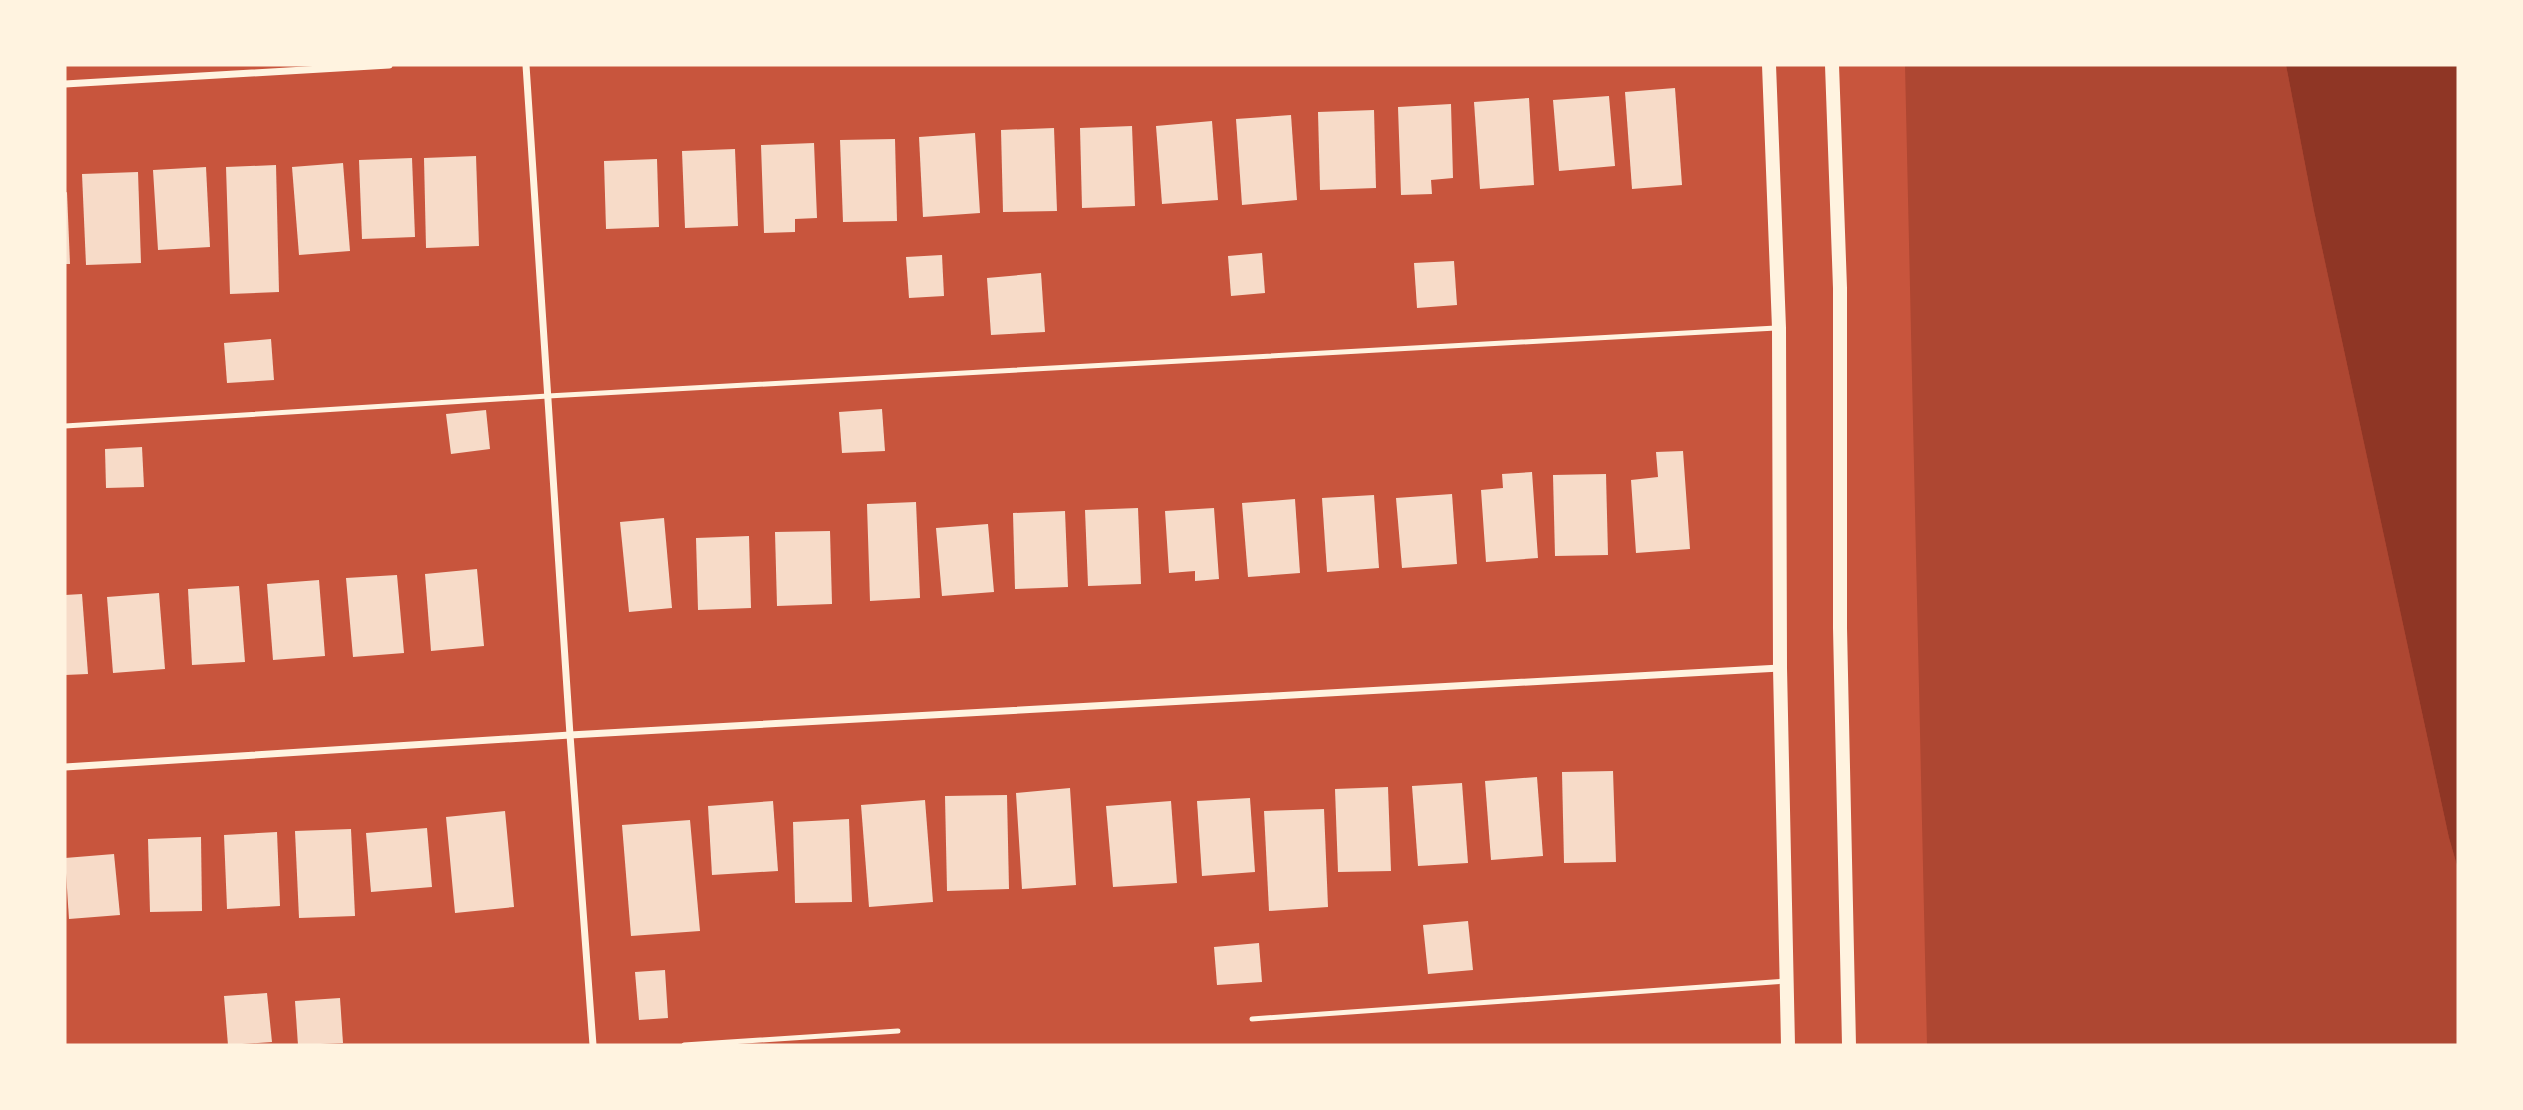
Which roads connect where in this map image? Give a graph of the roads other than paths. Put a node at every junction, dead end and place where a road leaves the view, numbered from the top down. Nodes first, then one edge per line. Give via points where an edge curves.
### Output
1 (389, 65) edge
2 (526, 65) edge
3 (1769, 65) edge
4 (1832, 65) edge
5 (65, 84) edge
6 (1779, 328) junction
7 (548, 396) junction
8 (65, 426) edge
9 (1780, 668) junction
10 (570, 735) junction
11 (65, 767) edge
12 (1787, 981) junction
13 (1252, 1019) dead end
14 (898, 1031) dead end
15 (593, 1045) edge
16 (684, 1045) edge
17 (1788, 1045) edge
18 (1849, 1045) edge

1 - 5 street
2 - 7 street
3 - 6 main road
4 - 18 main road via 1840,288 1840,628
6 - 7 lane
6 - 9 main road
7 - 8 lane
7 - 10 street
9 - 10 street
9 - 12 main road
10 - 11 street
10 - 15 street
12 - 13 lane
12 - 17 main road
14 - 16 lane

